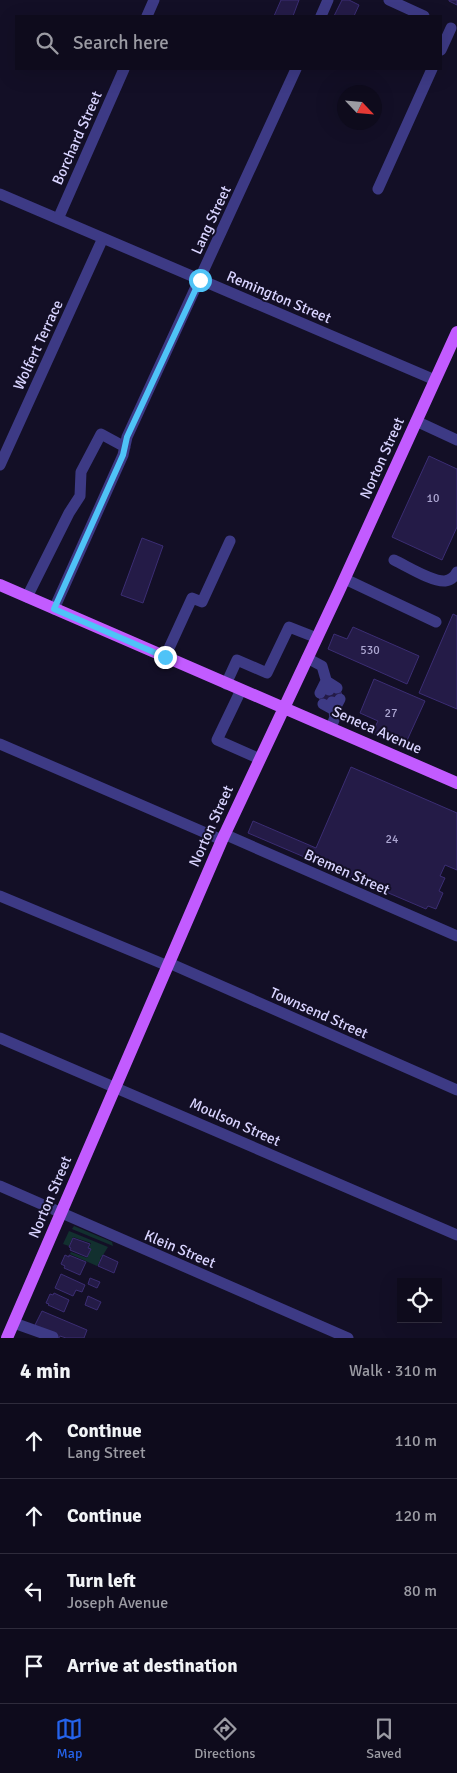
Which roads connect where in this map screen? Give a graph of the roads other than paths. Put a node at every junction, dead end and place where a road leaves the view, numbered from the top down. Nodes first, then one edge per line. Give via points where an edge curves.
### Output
1 (154, 0) edge
2 (328, 0) edge
3 (397, 2) edge
4 (147, 15) edge
5 (321, 15) edge
6 (422, 15) edge
7 (449, 28) edge
8 (442, 47) edge
9 (124, 70) edge
10 (296, 70) edge
11 (432, 70) edge
12 (378, 189) dead end
13 (0, 194) edge
14 (58, 219) junction
15 (103, 238) junction
16 (200, 280) junction
17 (457, 332) edge
18 (435, 380) junction
19 (416, 421) junction
20 (457, 440) edge
21 (126, 442) junction
22 (0, 465) edge
23 (80, 496) junction
24 (100, 506) junction
25 (230, 541) dead end
26 (394, 560) dead end
27 (457, 572) edge
28 (345, 579) junction
29 (0, 585) edge
30 (27, 597) junction
31 (54, 609) junction
32 (436, 622) dead end
33 (317, 638) junction
34 (165, 657) junction
35 (307, 658) junction
36 (226, 684) junction
37 (241, 690) junction
38 (284, 707) junction
39 (331, 728) junction
40 (0, 744) edge
41 (260, 759) junction
42 (457, 783) edge
43 (223, 837) junction
44 (0, 896) edge
45 (457, 936) edge
46 (168, 965) junction
47 (0, 1038) edge
48 (116, 1086) junction
49 (457, 1090) edge
50 (0, 1186) edge
51 (61, 1212) junction
52 (457, 1235) edge
53 (8, 1330) edge
54 (53, 1337) edge
55 (348, 1338) edge

1 - 4 street
2 - 5 street
3 - 6 street
7 - 8 street
9 - 14 street, Borchard Street
10 - 16 street, Lang Street
11 - 12 street
13 - 14 street, Remington Street
14 - 15 street, Remington Street
15 - 16 street, Remington Street
15 - 22 street, Wolfert Terrace
16 - 18 street, Remington Street
16 - 21 street, Lang Street
17 - 18 main road, Norton Street
18 - 19 main road, Norton Street
19 - 20 street
19 - 28 main road, Norton Street
21 - 23 street via 101,434 81,472
21 - 24 street, Lang Street
23 - 24 street
23 - 30 street
24 - 31 street, Lang Street
25 - 34 street via 202,602 192,598
26 - 27 street via 436,579 447,581
28 - 32 street
28 - 33 main road, Norton Street
29 - 30 main road, Seneca Avenue
30 - 31 main road, Seneca Avenue
31 - 34 main road, Seneca Avenue
33 - 35 main road, Norton Street
33 - 36 street via 289,627 267,673 237,660
34 - 36 main road, Seneca Avenue
35 - 38 main road, Norton Street
35 - 39 street via 322,666 336,717
36 - 37 main road, Seneca Avenue
37 - 38 main road, Seneca Avenue
37 - 41 street via 217,740
38 - 39 main road, Seneca Avenue
38 - 41 main road, Norton Street
39 - 42 main road, Seneca Avenue
40 - 43 street, Bremen Street
41 - 43 main road, Norton Street
43 - 45 street, Bremen Street
43 - 46 main road, Norton Street
44 - 46 street, Townsend Street
46 - 48 main road, Norton Street
46 - 49 street, Townsend Street
47 - 48 street, Moulson Street
48 - 51 main road, Norton Street
48 - 52 street, Moulson Street
50 - 51 street, Klein Street
51 - 53 main road, Norton Street
51 - 55 street, Klein Street
53 - 54 street

